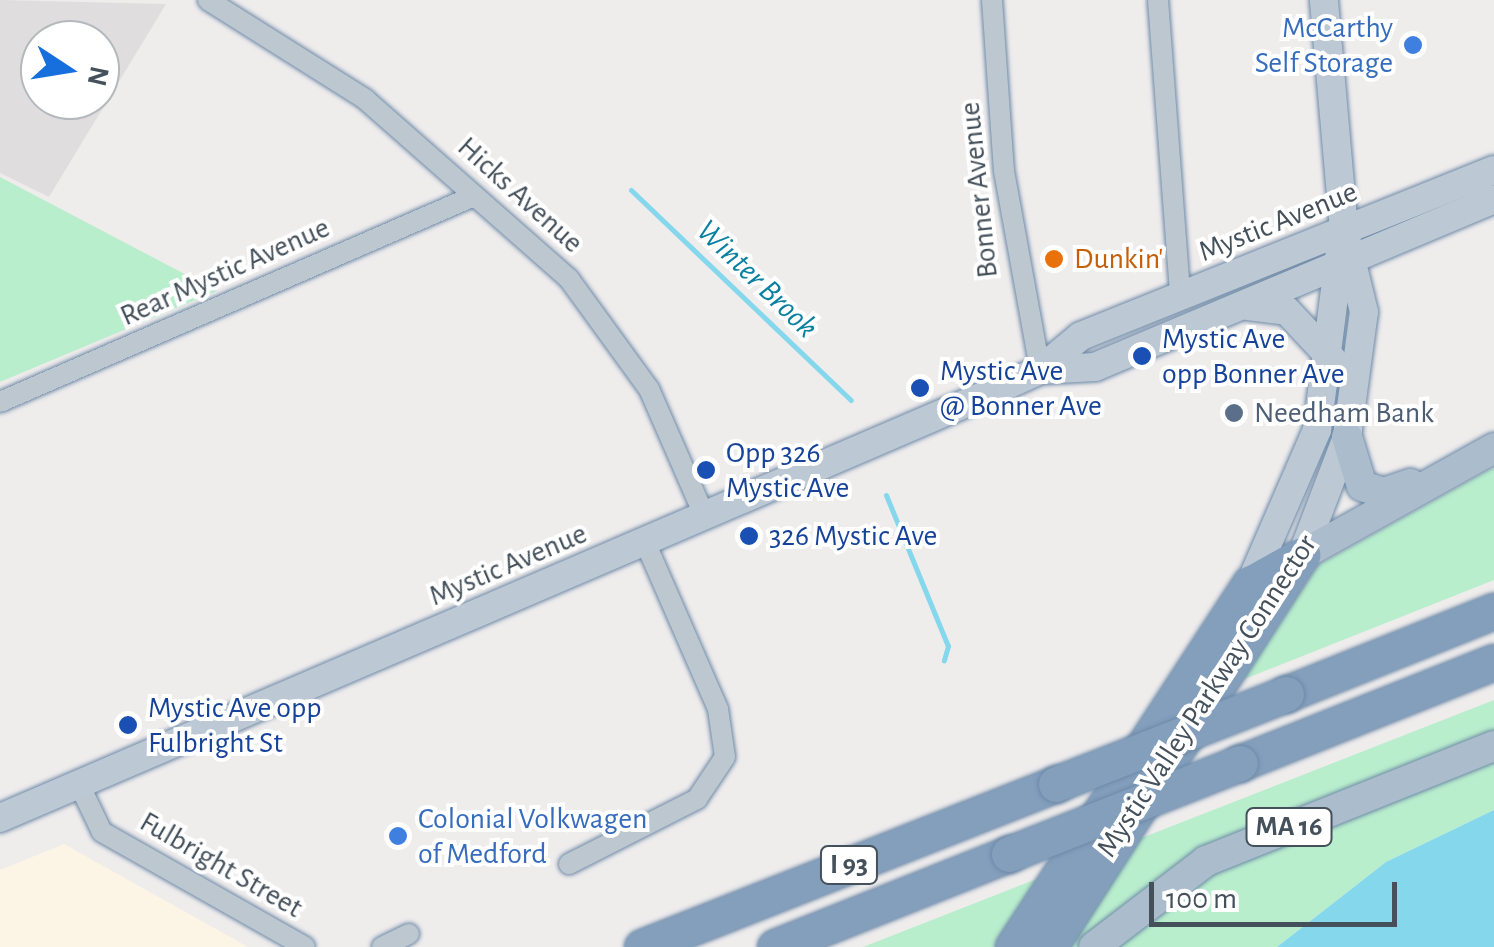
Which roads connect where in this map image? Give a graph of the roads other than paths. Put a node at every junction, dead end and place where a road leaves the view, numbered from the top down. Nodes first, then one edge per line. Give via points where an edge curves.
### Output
1 (208, 0) edge
2 (992, 0) edge
3 (1158, 0) edge
4 (1324, 0) edge
5 (1494, 170) edge
6 (474, 196) junction
7 (1494, 200) edge
8 (1344, 230) junction
9 (1346, 263) junction
10 (1180, 296) junction
11 (1241, 306) junction
12 (1332, 359) junction
13 (1040, 370) junction
14 (0, 402) edge
15 (1347, 436) junction
16 (1484, 454) edge
17 (704, 515) junction
18 (644, 542) junction
19 (1302, 555) junction
20 (1250, 584) junction
21 (1494, 612) edge
22 (1494, 662) edge
23 (1494, 746) edge
24 (79, 784) junction
25 (0, 818) edge
26 (569, 864) dead end
27 (410, 934) dead end
28 (305, 947) edge
29 (382, 947) edge
30 (642, 947) edge
31 (775, 947) edge
32 (1012, 947) edge
33 (1049, 947) edge
34 (1094, 947) edge

1 - 6 street, Hicks Avenue via 365,99
2 - 13 street, Bonner Avenue via 1004,171
3 - 10 street
4 - 8 main road
5 - 8 main road, Mystic Avenue
6 - 14 street, Rear Mystic Avenue
6 - 17 street, Hicks Avenue via 569,279 614,339 649,388
7 - 9 main road, Mystic Avenue
8 - 9 main road
8 - 10 main road, Mystic Avenue
9 - 11 main road, Mystic Avenue
9 - 12 main road, Mystic Valley Parkway Connector
9 - 15 main road, Mystic Valley Parkway Connector via 1364,312
10 - 13 main road, Mystic Avenue via 1082,336
11 - 12 main road via 1287,311
11 - 13 main road, Mystic Avenue via 1095,367
12 - 20 main road, Mystic Valley Parkway Connector via 1308,460
13 - 17 main road, Mystic Avenue
15 - 16 main road via 1356,478 1376,492
15 - 19 main road, Mystic Valley Parkway Connector
16 - 19 main road
17 - 18 main road, Mystic Avenue
18 - 24 main road, Mystic Avenue
18 - 26 street via 718,709 725,757 696,799
19 - 20 highway
19 - 33 highway, Mystic Valley Parkway Connector
20 - 32 highway
21 - 30 highway, I 93, bridge
22 - 31 highway, I 93, bridge
23 - 34 main road, MA 16 via 1206,862
24 - 25 main road, Mystic Avenue
24 - 28 street, Fulbright Street via 102,832
27 - 29 street

